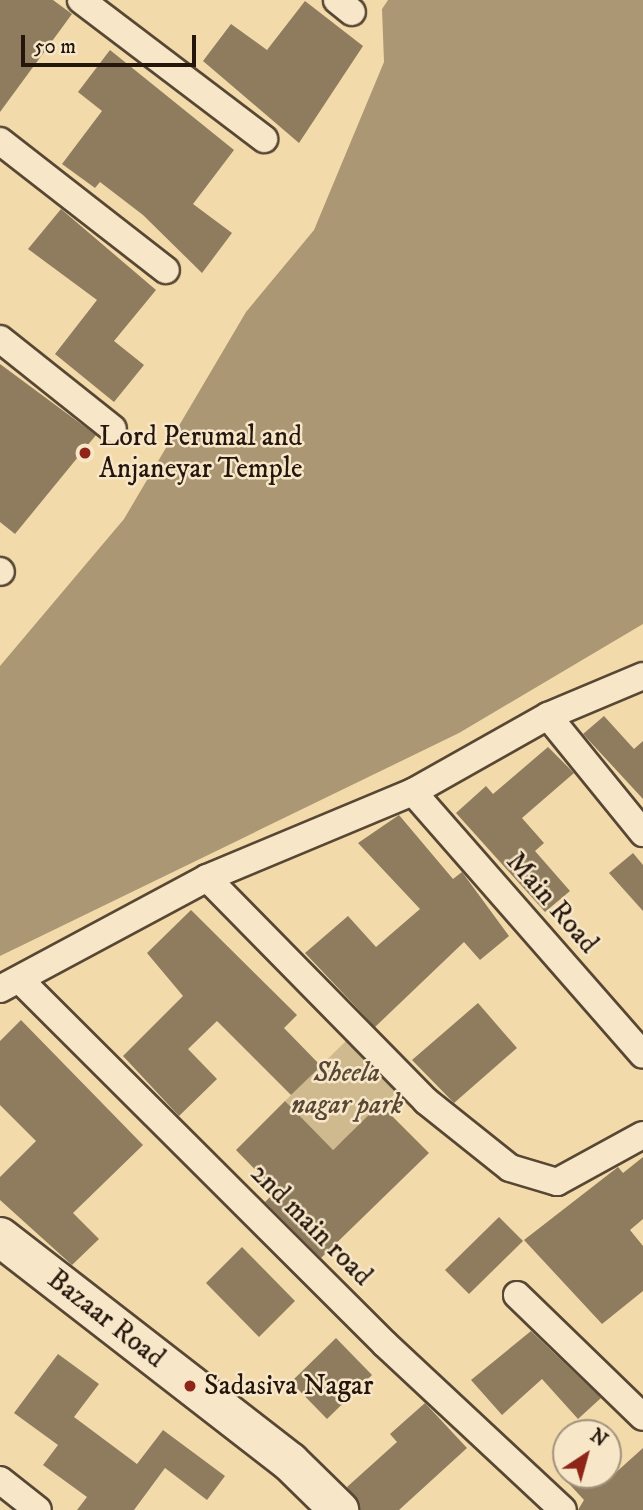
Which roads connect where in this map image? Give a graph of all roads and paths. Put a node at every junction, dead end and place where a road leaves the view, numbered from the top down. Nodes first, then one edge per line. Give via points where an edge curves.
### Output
1 (81, 0) edge
2 (264, 139) dead end
3 (0, 141) edge
4 (166, 270) dead end
5 (0, 339) edge
6 (113, 429) dead end
7 (643, 676) edge
8 (548, 716) junction
9 (413, 792) junction
10 (643, 833) edge
11 (207, 878) junction
12 (10, 984) edge
13 (643, 1055) edge
14 (643, 1135) edge
15 (0, 1237) edge
16 (0, 1262) edge
17 (517, 1295) dead end
18 (643, 1417) edge
19 (0, 1480) edge
20 (38, 1510) edge
21 (316, 1510) edge
22 (339, 1510) edge
23 (563, 1510) edge

1 - 2 street
3 - 4 street
5 - 6 street
7 - 8 street
8 - 9 street
8 - 10 street
9 - 11 street
9 - 13 street, Main Road
11 - 12 street
11 - 14 street via 426,1101 510,1168 557,1182
12 - 23 street, 2nd main road
15 - 22 main road, Bazaar Road via 290,1462
16 - 21 main road, Bazaar Road
17 - 18 street
19 - 20 street

